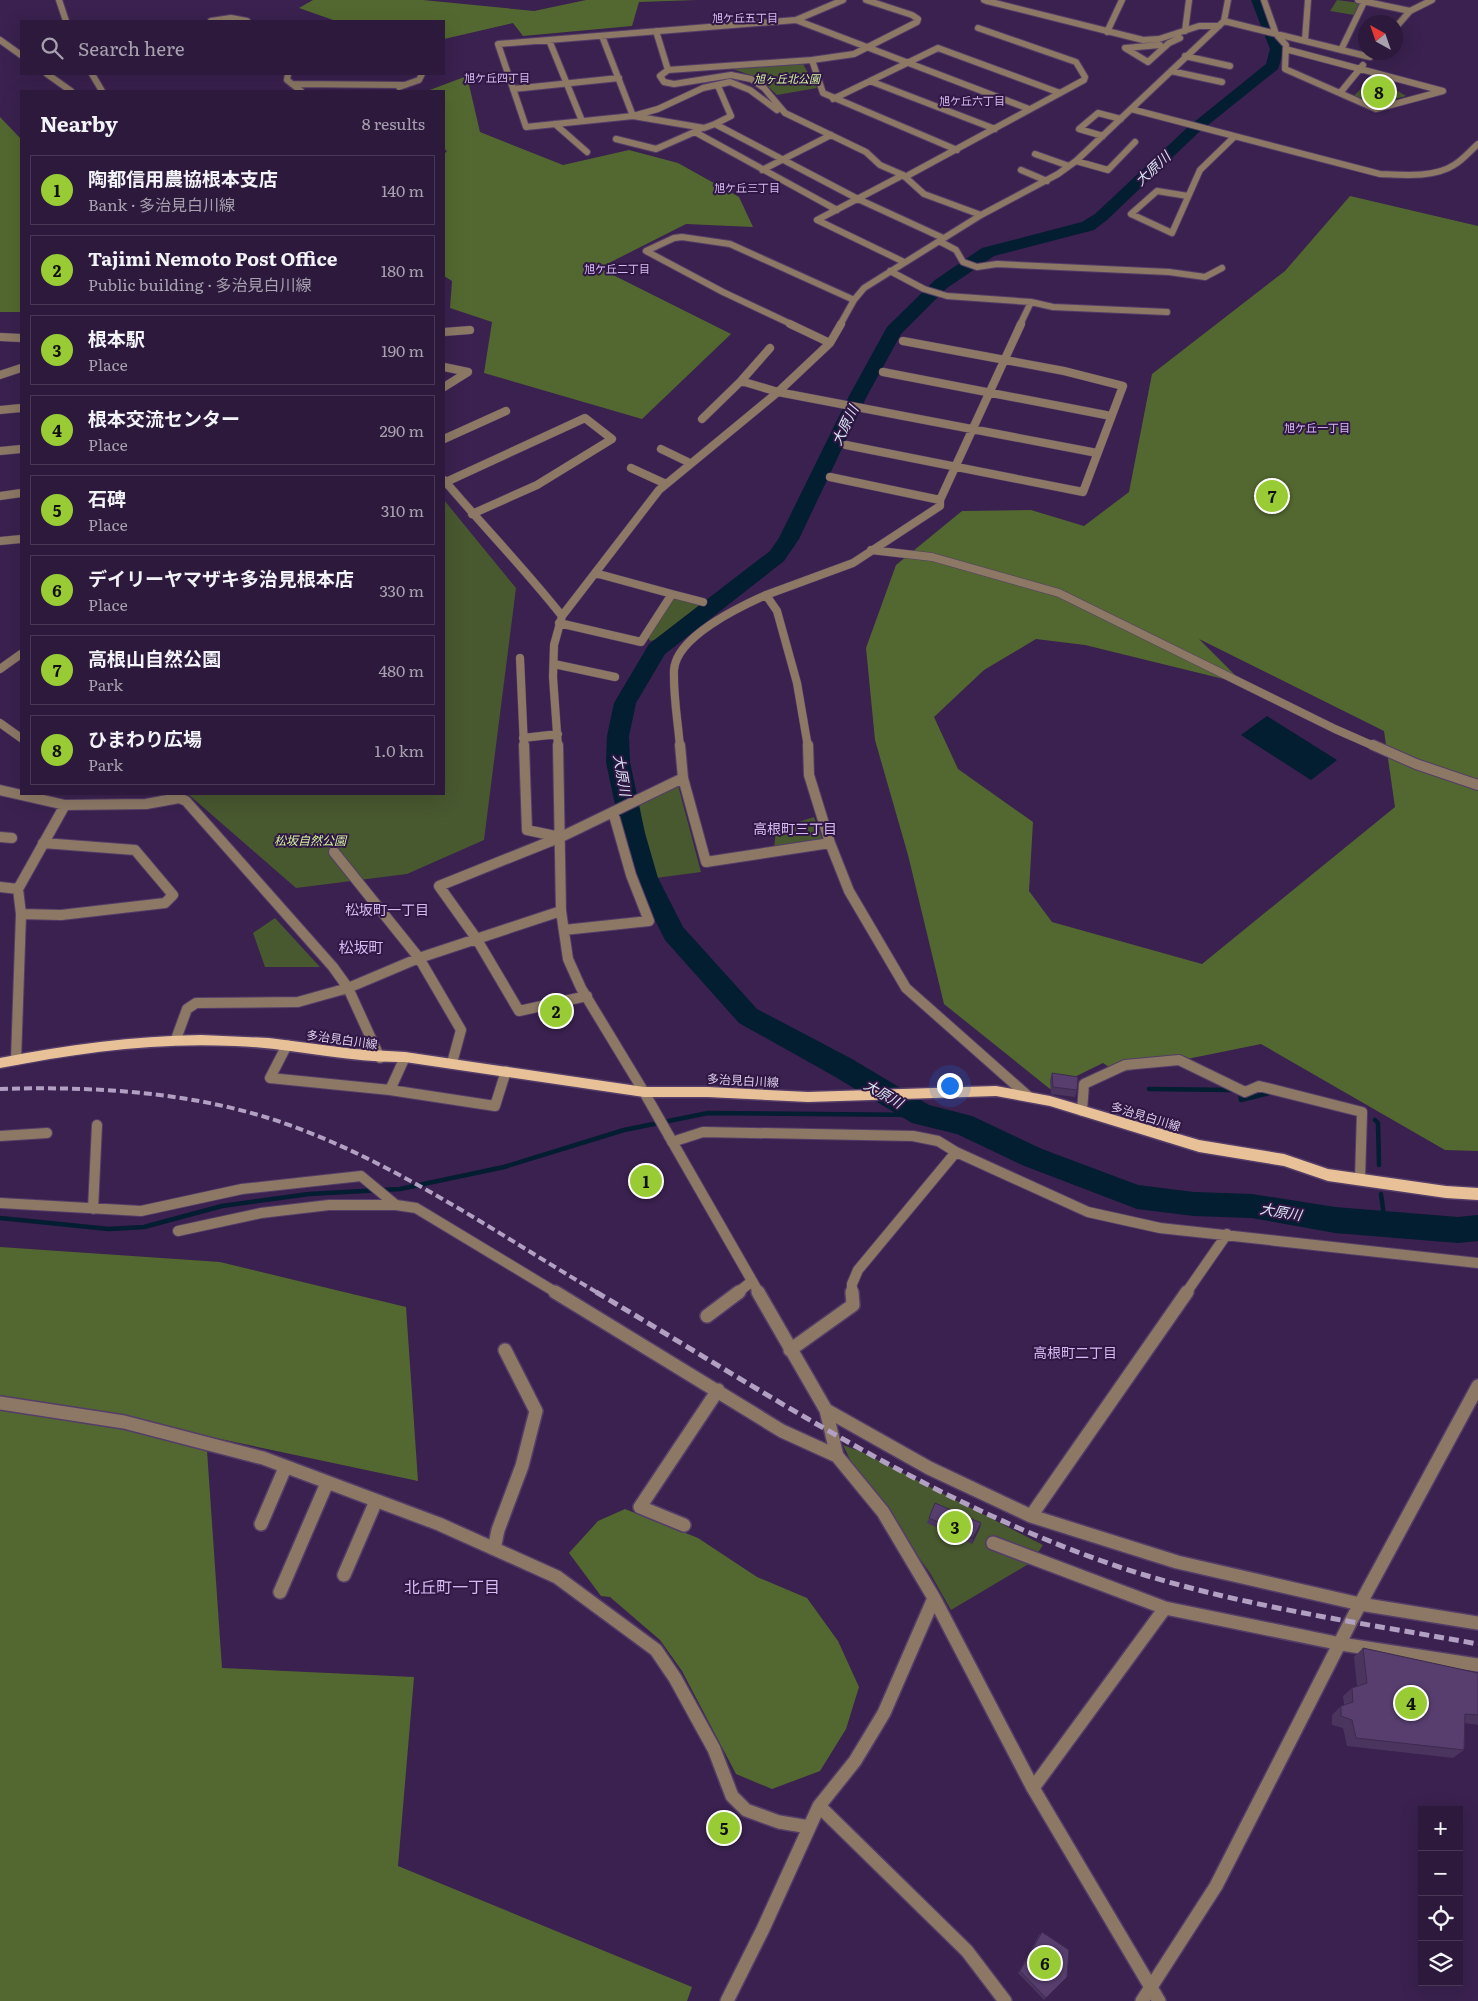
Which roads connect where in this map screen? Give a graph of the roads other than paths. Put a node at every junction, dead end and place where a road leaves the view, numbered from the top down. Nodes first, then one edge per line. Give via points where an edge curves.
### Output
1 (59, 0) edge
2 (843, 0) edge
3 (866, 0) edge
4 (985, 0) edge
5 (1122, 0) edge
6 (1189, 0) edge
7 (1228, 0) edge
8 (1264, 0) edge
9 (1308, 0) edge
10 (1362, 0) edge
11 (1432, 0) edge
12 (1410, 11) junction
13 (1403, 19) edge
14 (66, 20) edge
15 (217, 20) edge
16 (242, 20) edge
17 (796, 20) junction
18 (1224, 21) junction
19 (1199, 26) junction
20 (1219, 26) junction
21 (978, 28) dead end
22 (656, 31) junction
23 (1185, 31) junction
24 (1107, 32) junction
25 (1276, 34) junction
26 (602, 36) junction
27 (0, 40) edge
28 (549, 40) junction
29 (1305, 40) junction
30 (1169, 43) junction
31 (867, 48) junction
32 (1289, 50) junction
33 (1341, 50) junction
34 (1358, 53) edge
35 (20, 54) edge
36 (1185, 56) junction
37 (812, 60) junction
38 (1367, 60) edge
39 (906, 63) junction
40 (1230, 66) dead end
41 (1360, 68) junction
42 (668, 70) junction
43 (1171, 71) junction
44 (48, 75) edge
45 (93, 75) edge
46 (288, 75) edge
47 (422, 75) edge
48 (619, 78) junction
49 (870, 81) junction
50 (1222, 82) dead end
51 (292, 84) junction
52 (566, 84) junction
53 (405, 85) junction
54 (718, 86) junction
55 (513, 89) junction
56 (70, 90) edge
57 (101, 90) edge
58 (300, 90) edge
59 (392, 90) edge
60 (1060, 93) junction
61 (1340, 93) junction
62 (833, 99) junction
63 (1029, 108) junction
64 (1132, 109) junction
65 (785, 113) junction
66 (633, 116) junction
67 (1120, 119) junction
68 (582, 121) junction
69 (555, 124) junction
70 (715, 124) junction
71 (704, 128) junction
72 (995, 129) junction
73 (695, 132) junction
74 (831, 135) junction
75 (1103, 136) junction
76 (1234, 137) junction
77 (616, 139) dead end
78 (1135, 142) dead end
79 (1478, 144) edge
80 (957, 150) junction
81 (587, 152) dead end
82 (1035, 154) dead end
83 (785, 160) junction
84 (1076, 161) junction
85 (1069, 166) junction
86 (762, 170) junction
87 (1021, 170) dead end
88 (904, 176) junction
89 (1048, 181) junction
90 (1188, 196) junction
91 (858, 199) junction
92 (837, 210) junction
93 (981, 215) junction
94 (941, 239) junction
95 (904, 262) junction
96 (1222, 268) dead end
97 (890, 271) junction
98 (854, 300) junction
99 (1031, 302) junction
100 (1167, 312) dead end
101 (470, 330) dead end
102 (445, 332) edge
103 (0, 337) edge
104 (20, 338) edge
105 (903, 341) dead end
106 (830, 343) junction
107 (770, 348) dead end
108 (1006, 360) junction
109 (445, 367) edge
110 (20, 368) edge
111 (883, 372) dead end
112 (0, 376) edge
113 (741, 381) junction
114 (445, 386) edge
115 (778, 392) junction
116 (991, 392) junction
117 (20, 408) edge
118 (0, 410) edge
119 (506, 411) dead end
120 (1111, 416) junction
121 (702, 419) dead end
122 (972, 429) junction
123 (445, 439) edge
124 (846, 445) dead end
125 (20, 449) edge
126 (661, 449) dead end
127 (0, 452) edge
128 (1097, 453) junction
129 (690, 463) junction
130 (631, 468) dead end
131 (956, 468) junction
132 (830, 477) dead end
133 (445, 481) edge
134 (666, 484) junction
135 (20, 493) edge
136 (0, 496) edge
137 (940, 500) junction
138 (472, 514) junction
139 (20, 539) edge
140 (0, 542) edge
141 (871, 550) junction
142 (594, 573) junction
143 (672, 594) junction
144 (766, 595) junction
145 (702, 602) dead end
146 (560, 620) junction
147 (20, 655) edge
148 (520, 658) dead end
149 (554, 664) junction
150 (0, 669) edge
151 (615, 677) dead end
152 (0, 723) edge
153 (558, 734) junction
154 (20, 737) edge
155 (523, 738) junction
156 (683, 778) junction
157 (1478, 785) edge
158 (0, 790) edge
159 (20, 795) edge
160 (22, 795) edge
161 (161, 797) edge
162 (65, 805) junction
163 (613, 812) junction
164 (0, 837) edge
165 (561, 837) junction
166 (12, 838) dead end
167 (43, 843) junction
168 (830, 843) junction
169 (334, 852) dead end
170 (0, 887) edge
171 (18, 889) junction
172 (562, 911) junction
173 (21, 914) junction
174 (564, 930) junction
175 (476, 938) junction
176 (418, 958) junction
177 (348, 988) junction
178 (587, 996) junction
179 (176, 1038) junction
180 (287, 1045) junction
181 (405, 1057) junction
182 (380, 1058) junction
183 (16, 1060) junction
184 (0, 1063) edge
185 (452, 1064) junction
186 (506, 1071) junction
187 (390, 1090) junction
188 (644, 1092) junction
189 (1028, 1096) junction
190 (1082, 1111) junction
191 (97, 1125) dead end
192 (47, 1132) dead end
193 (0, 1136) edge
194 (670, 1139) junction
195 (956, 1152) junction
196 (1360, 1178) junction
197 (1478, 1194) edge
198 (0, 1203) edge
199 (396, 1205) junction
200 (94, 1209) junction
201 (178, 1231) dead end
202 (1227, 1234) junction
203 (1478, 1263) edge
204 (751, 1282) junction
205 (707, 1316) dead end
206 (505, 1350) dead end
207 (790, 1350) junction
208 (1478, 1386) edge
209 (718, 1390) junction
210 (0, 1403) edge
211 (826, 1410) junction
212 (836, 1456) junction
213 (285, 1468) junction
214 (327, 1483) junction
215 (376, 1501) junction
216 (1031, 1516) junction
217 (261, 1524) dead end
218 (684, 1525) dead end
219 (992, 1543) dead end
220 (494, 1549) junction
221 (344, 1576) dead end
222 (280, 1592) dead end
223 (934, 1598) junction
224 (1360, 1604) junction
225 (1164, 1608) junction
226 (1478, 1623) edge
227 (1340, 1644) junction
228 (1478, 1665) edge
229 (1033, 1788) junction
230 (819, 1806) junction
231 (809, 1827) junction
232 (1151, 1988) junction
233 (726, 2001) edge
234 (1005, 2001) edge
235 (1142, 2001) edge
236 (1159, 2001) edge

1 - 14 street
2 - 17 street
3 - 31 street via 918,19
4 - 24 street
5 - 24 street
6 - 23 street
7 - 18 street
8 - 25 street
9 - 29 street
10 - 12 street
10 - 33 street
11 - 12 street
12 - 13 street
15 - 16 street
17 - 22 street
17 - 31 street
18 - 20 street
18 - 25 street
19 - 20 street
19 - 23 street
19 - 30 street
20 - 36 street
21 - 60 street via 1076,62 1084,80
22 - 26 street
22 - 42 street
23 - 24 street via 1150,40
25 - 29 street
25 - 32 street via 1284,39
26 - 28 street
26 - 48 street
27 - 35 street
28 - 52 street
28 - 55 street via 498,44
29 - 33 street
30 - 30 street via 1148,62 1125,48 1143,48
31 - 37 street via 845,56
31 - 39 street
32 - 41 street
32 - 61 street via 1285,69
33 - 34 street
36 - 40 street
36 - 43 street
37 - 42 street
37 - 62 street via 820,88
38 - 41 street
39 - 49 street
39 - 60 street via 938,48
39 - 63 street
41 - 61 street
41 - 61 street via 1443,91 1376,109
42 - 65 street via 660,76 674,84 730,75 751,80 764,88
43 - 50 street
43 - 64 street
44 - 56 street
45 - 57 street
46 - 51 street via 287,80
47 - 53 street via 419,80
48 - 52 street
48 - 66 street
49 - 62 street
49 - 72 street
51 - 53 street
51 - 58 street
52 - 55 street
52 - 68 street
53 - 59 street
54 - 65 street via 730,82 750,90 774,110
54 - 66 street via 703,88
54 - 70 street via 731,116
55 - 69 street via 526,128
60 - 63 street
62 - 80 street
63 - 72 street
64 - 67 street
64 - 76 street
65 - 74 street
66 - 68 street
66 - 71 street
67 - 75 street
67 - 75 street via 1098,113 1079,129
68 - 69 street
69 - 81 street
70 - 71 street
70 - 83 street
71 - 73 street
72 - 80 street
73 - 77 street via 656,149
73 - 86 street
74 - 83 street
74 - 88 street
75 - 84 street
76 - 79 street via 1389,175 1453,167
76 - 90 street via 1200,170
78 - 84 street via 1108,170
80 - 88 street
82 - 85 street
83 - 86 street
83 - 91 street
84 - 85 street
85 - 89 street
86 - 92 street
87 - 89 street
88 - 91 street
88 - 93 street via 924,194
89 - 93 street
90 - 90 street via 1172,233 1131,214 1157,191
91 - 92 street
91 - 94 street
92 - 95 street via 817,220
93 - 94 street
94 - 95 street
94 - 96 street via 956,250 963,262 977,267 1006,264 1169,272 1205,277
95 - 97 street
97 - 98 street via 864,288
97 - 99 street via 924,289 947,296
98 - 106 street
98 - 106 street via 730,244 682,237 646,251
99 - 100 street via 1052,307
99 - 108 street
101 - 102 street
103 - 104 street
105 - 108 street
106 - 115 street
107 - 113 street
108 - 116 street
108 - 120 street via 1123,386
109 - 114 street via 468,372
110 - 112 street
111 - 116 street
113 - 115 street
113 - 121 street
115 - 122 street
115 - 129 street
116 - 120 street
116 - 122 street
117 - 118 street
119 - 123 street
120 - 128 street
122 - 128 street
122 - 131 street
124 - 131 street
125 - 127 street
126 - 129 street
128 - 131 street via 1083,492
129 - 134 street
130 - 134 street
131 - 137 street
132 - 137 street
133 - 138 street
133 - 138 street via 585,418 612,439 537,485
134 - 142 street via 646,504
135 - 136 street
137 - 141 street via 940,506
138 - 146 street via 536,583
139 - 140 street
141 - 144 street via 853,563
141 - 157 street via 932,557 1059,593 1336,729 1416,764
142 - 143 street
142 - 146 street
143 - 145 street
143 - 146 street via 641,642
144 - 156 street via 726,614 686,643 674,668
144 - 168 street via 776,611 797,683 807,732 809,775
146 - 149 street via 554,644
147 - 150 street
148 - 155 street
149 - 151 street
149 - 153 street
152 - 154 street
153 - 155 street
153 - 165 street
155 - 165 street via 527,830
156 - 163 street
156 - 168 street via 706,862
158 - 159 street
160 - 162 street
161 - 162 street via 146,804
161 - 177 street via 186,802
162 - 167 street
163 - 165 street
163 - 174 street via 631,875 650,921
164 - 166 street
165 - 172 street
165 - 175 street via 440,886
167 - 171 street
167 - 173 street via 135,850 173,895 165,903 61,915
168 - 189 street via 860,913 906,988
169 - 176 street
170 - 171 street
171 - 173 street
172 - 174 street
172 - 175 street
173 - 183 street
174 - 178 street via 568,959
175 - 176 street
175 - 178 street via 519,1011
176 - 177 street
176 - 185 street via 461,1030
177 - 179 street via 298,1002 196,1003 187,1009
177 - 182 street
178 - 188 street
179 - 180 main road, 多治見白川線
179 - 183 main road, 多治見白川線
180 - 182 main road, 多治見白川線
180 - 187 street via 270,1078
181 - 182 main road, 多治見白川線
181 - 185 main road, 多治見白川線
181 - 187 street
183 - 184 main road, 多治見白川線
185 - 186 main road, 多治見白川線
186 - 187 street via 495,1106
186 - 188 main road, 多治見白川線
188 - 189 main road, 多治見白川線 via 808,1097 996,1091
188 - 194 street
189 - 190 main road, 多治見白川線
190 - 196 main road, 多治見白川線 via 1199,1146 1284,1160 1328,1175
190 - 196 street via 1084,1084 1125,1065 1179,1060 1245,1092 1258,1086 1362,1112
191 - 200 street
192 - 193 street
194 - 195 street via 703,1132 913,1136 938,1140
194 - 204 street
195 - 202 street via 1088,1212 1160,1228
195 - 207 street via 858,1270 852,1284 853,1305
196 - 197 main road, 多治見白川線
198 - 200 street
199 - 200 street via 361,1176 242,1189 141,1211
199 - 201 street via 329,1206 261,1213
199 - 209 street via 416,1208
202 - 203 street
202 - 216 street
204 - 205 street
204 - 207 street
206 - 220 street via 536,1412
207 - 211 street
208 - 224 street
209 - 212 street via 814,1449
209 - 218 street via 640,1507
210 - 213 street via 124,1422 262,1458
211 - 212 street
211 - 216 street via 929,1468
212 - 223 street via 883,1512
213 - 214 street
213 - 217 street
214 - 215 street
214 - 222 street
215 - 220 street
215 - 221 street
216 - 224 street via 1177,1562
219 - 225 street
220 - 231 street via 557,1577 656,1650 714,1749 732,1796 746,1810 779,1822
223 - 229 street
223 - 230 street via 884,1713 855,1762
224 - 226 street
224 - 227 street
225 - 227 street
225 - 229 street
227 - 228 street
227 - 232 street via 1216,1886
229 - 232 street
230 - 231 street
230 - 234 street via 967,1951
231 - 233 street via 763,1930
232 - 235 street
232 - 236 street

